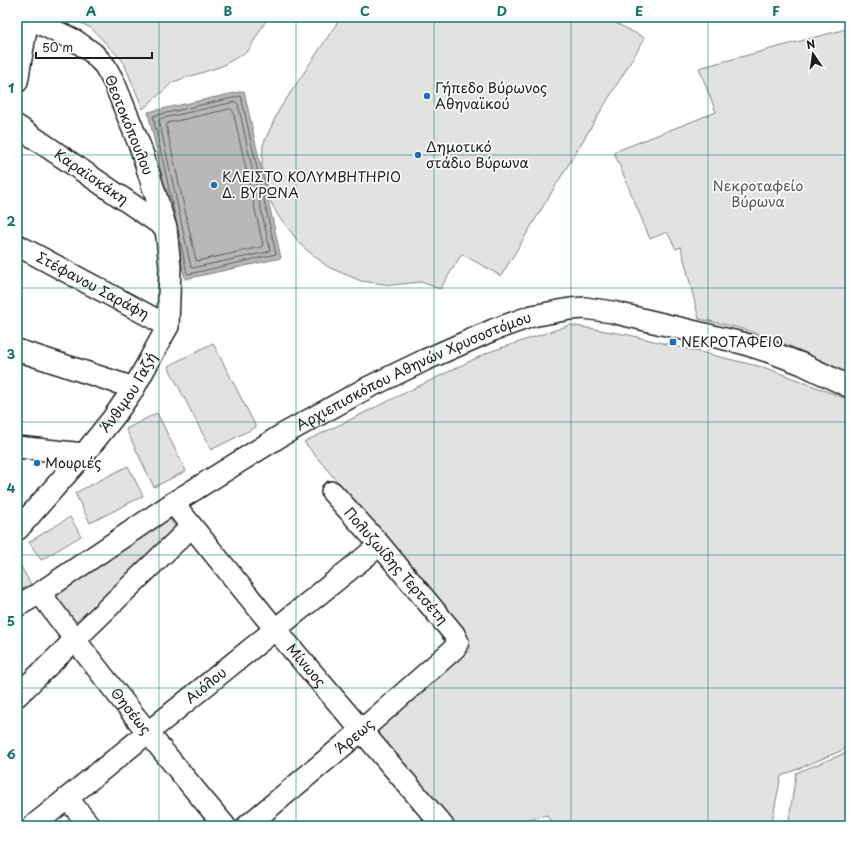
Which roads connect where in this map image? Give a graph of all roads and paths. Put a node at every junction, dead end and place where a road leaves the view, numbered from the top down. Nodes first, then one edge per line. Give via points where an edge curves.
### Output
1 (27, 18) edge
2 (17, 82) edge
3 (17, 126) edge
4 (166, 228) junction
5 (17, 245) edge
6 (168, 326) junction
7 (17, 350) edge
8 (850, 387) edge
9 (134, 388) junction
10 (17, 447) edge
11 (84, 454) junction
12 (332, 492) dead end
13 (173, 503) junction
14 (191, 526) junction
15 (18, 529) edge
16 (380, 545) junction
17 (40, 593) junction
18 (17, 606) edge
19 (275, 629) junction
20 (74, 640) junction
21 (458, 642) joint
22 (17, 696) edge
23 (362, 730) junction
24 (148, 734) junction
25 (67, 798) junction
26 (33, 826) edge
27 (90, 826) edge
28 (225, 826) edge
29 (247, 826) edge
30 (443, 826) edge

1 - 2 street
1 - 4 street, Θεοτοκόπουλου via 76,41 93,52 105,66 141,149
3 - 4 street, Καραϊσκάκη
4 - 6 street, Άνθιμου Γαζή via 170,267
5 - 6 street, Στέφανου Σαράφη
6 - 9 street, Άνθιμου Γαζή
7 - 9 street
8 - 13 street, Αρχιεπισκόπου Αθηνών Χρυσοστόμου via 802,364 742,343 600,310 570,309 532,316 425,360 282,435
9 - 11 street, Άνθιμου Γαζή via 114,418
10 - 11 street
11 - 15 street, Άνθιμου Γαζή
12 - 16 street, Πολυζωίδης Τερτσέτη
13 - 14 street, Μίνωος
13 - 17 street, Αρχιεπισκόπου Αθηνών Χρυσοστόμου
14 - 19 street, Μίνωος
14 - 20 street
16 - 19 street, Αιόλου
16 - 21 street, Πολυζωίδης Τερτσέτη
17 - 18 street, Αρχιεπισκόπου Αθηνών Χρυσοστόμου
17 - 20 street, Θησέως
19 - 23 street, Μίνωος
19 - 24 street, Αιόλου
20 - 22 street
20 - 24 street, Θησέως
21 - 23 street, Άρεως via 455,648
23 - 29 street, Άρεως
23 - 30 street, Μίνωος
24 - 25 street, Αιόλου
24 - 28 street, Θησέως
25 - 26 street, Αιόλου
25 - 27 street

